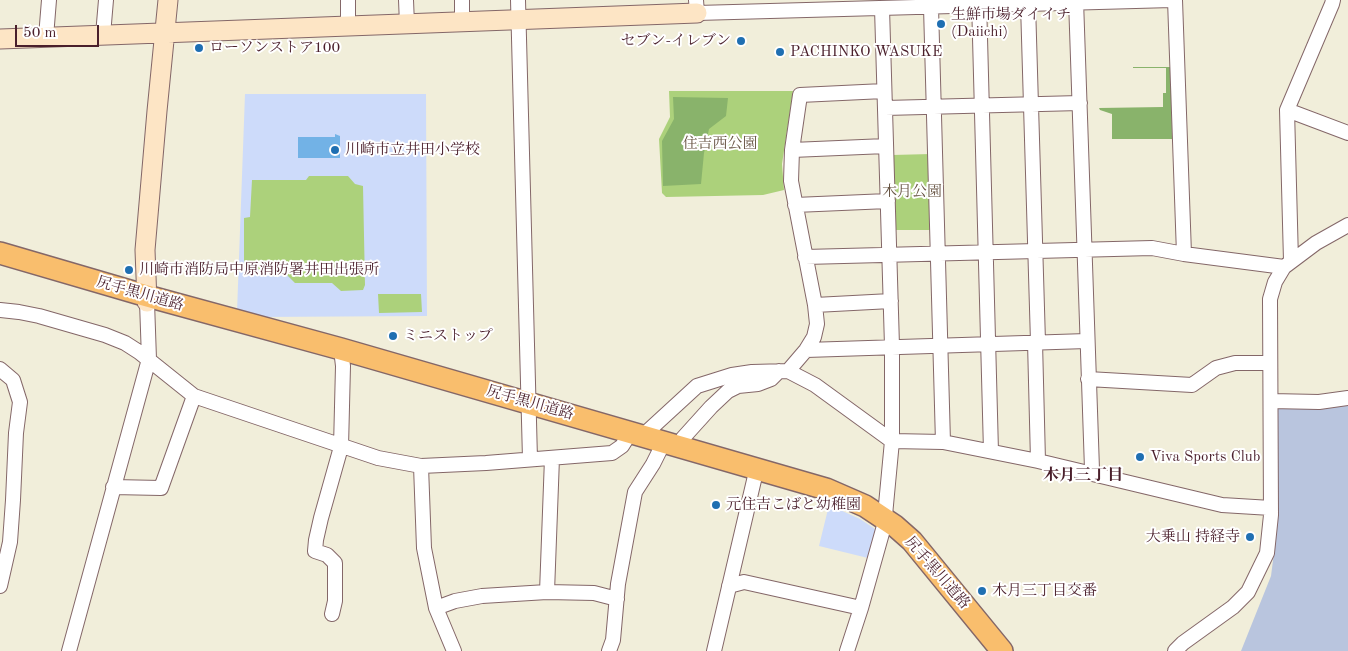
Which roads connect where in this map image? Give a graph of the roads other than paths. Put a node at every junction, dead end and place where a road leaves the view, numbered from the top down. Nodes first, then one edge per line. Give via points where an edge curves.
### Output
1 (49, 0) edge
2 (106, 0) edge
3 (168, 0) edge
4 (348, 0) edge
5 (406, 0) edge
6 (462, 0) edge
7 (518, 0) edge
8 (1174, 0) edge
9 (1332, 0) edge
10 (1076, 1) edge
11 (979, 3) edge
12 (1028, 4) junction
13 (880, 5) edge
14 (697, 7) edge
15 (931, 7) junction
16 (519, 20) junction
17 (462, 22) junction
18 (407, 24) junction
19 (348, 26) junction
20 (165, 33) junction
21 (103, 35) junction
22 (46, 38) junction
23 (0, 39) edge
24 (884, 91) junction
25 (1080, 103) junction
26 (1031, 104) junction
27 (934, 106) junction
28 (981, 106) junction
29 (885, 108) junction
30 (1286, 110) junction
31 (1348, 133) edge
32 (886, 146) junction
33 (792, 150) junction
34 (888, 201) junction
35 (795, 205) junction
36 (1348, 225) edge
37 (1084, 248) junction
38 (1036, 250) junction
39 (985, 252) junction
40 (0, 253) edge
41 (938, 254) junction
42 (1184, 254) junction
43 (890, 256) junction
44 (805, 257) junction
45 (0, 260) edge
46 (1288, 264) junction
47 (147, 299) junction
48 (891, 301) junction
49 (815, 304) junction
50 (0, 310) edge
51 (1087, 341) junction
52 (1036, 342) junction
53 (988, 345) junction
54 (892, 346) junction
55 (941, 346) junction
56 (806, 350) junction
57 (341, 353) junction
58 (149, 359) junction
59 (1270, 363) junction
60 (0, 369) edge
61 (784, 371) junction
62 (1088, 379) junction
63 (194, 396) junction
64 (1348, 398) edge
65 (1271, 401) junction
66 (529, 406) junction
67 (892, 442) junction
68 (943, 442) junction
69 (656, 443) junction
70 (341, 447) junction
71 (991, 451) junction
72 (552, 458) junction
73 (530, 459) junction
74 (1038, 461) junction
75 (421, 466) junction
76 (1090, 474) junction
77 (755, 476) junction
78 (113, 487) junction
79 (1271, 508) junction
80 (884, 522) junction
81 (0, 585) edge
82 (729, 586) junction
83 (547, 592) junction
84 (617, 599) junction
85 (436, 608) junction
86 (861, 608) junction
87 (332, 614) dead end
88 (69, 651) edge
89 (454, 651) edge
90 (609, 651) edge
91 (714, 651) edge
92 (847, 651) edge
93 (993, 651) edge
94 (1002, 651) edge
95 (1175, 651) edge

1 - 22 street
2 - 21 street
3 - 20 street
4 - 19 street
5 - 18 street
6 - 17 street
7 - 16 street
8 - 10 street
8 - 42 street
9 - 30 street
10 - 12 street
10 - 25 street
11 - 12 street
11 - 15 street
11 - 28 street
12 - 26 street
13 - 14 street via 810,9
13 - 15 street
13 - 24 street
14 - 16 street
15 - 27 street
16 - 17 street
16 - 66 street
17 - 18 street
18 - 19 street
19 - 20 street
20 - 21 street
20 - 47 street via 145,250
21 - 22 street
22 - 23 street
24 - 29 street
24 - 33 street via 800,95
25 - 26 street
25 - 37 street
26 - 28 street
26 - 38 street
27 - 28 street
27 - 29 street
27 - 41 street
28 - 39 street
29 - 32 street
30 - 31 street
30 - 46 street
32 - 33 street
32 - 34 street
33 - 35 street via 790,181
34 - 35 street
34 - 43 street
35 - 44 street
36 - 46 street
37 - 38 street
37 - 42 street via 1152,248
37 - 51 street
38 - 39 street
38 - 52 street
39 - 41 street
39 - 53 street
40 - 47 main road, 尻手黒川道路
41 - 43 street
41 - 55 street
42 - 46 street
43 - 44 street
43 - 48 street
44 - 49 street
45 - 47 main road, 尻手黒川道路
46 - 59 street via 1275,282 1270,299
47 - 57 main road, 尻手黒川道路
47 - 58 street
48 - 49 street
48 - 54 street
49 - 56 street via 817,324 814,338
50 - 58 street via 39,316 105,335 125,343
51 - 52 street
51 - 62 street
52 - 53 street
52 - 74 street
53 - 55 street
53 - 71 street
54 - 55 street
54 - 56 street
54 - 67 street
55 - 68 street
56 - 61 street
57 - 66 main road, 尻手黒川道路
57 - 70 street
58 - 63 street
58 - 78 street
59 - 62 street via 1234,363 1216,368 1192,385
59 - 65 street
60 - 81 street via 13,380 20,402 10,542
61 - 67 street via 815,385
61 - 69 street via 758,384 738,386 728,391 683,438
61 - 69 street via 732,375 697,386 648,431
62 - 76 street
63 - 70 street
63 - 78 street via 161,488
64 - 65 street via 1319,402
65 - 79 street
66 - 69 main road, 尻手黒川道路
66 - 73 street
67 - 68 street
67 - 80 street
68 - 71 street
69 - 72 street via 612,453
69 - 77 main road, 尻手黒川道路
69 - 80 main road, 尻手黒川道路 via 826,489 865,506
69 - 84 street via 635,492
70 - 75 street
70 - 87 street via 315,552 327,555 335,563
71 - 74 street
72 - 73 street
72 - 83 street
73 - 75 street
74 - 76 street
75 - 85 street via 424,548
76 - 79 street via 1222,505
77 - 80 main road, 尻手黒川道路 via 823,495
77 - 82 street
78 - 88 street
79 - 95 street via 1267,553 1248,592
80 - 86 street
80 - 93 main road, 尻手黒川道路
80 - 94 main road, 尻手黒川道路 via 912,541
82 - 86 street via 744,582
82 - 91 street
83 - 84 street via 594,593
83 - 85 street via 482,596
84 - 90 street
85 - 89 street
86 - 92 street

